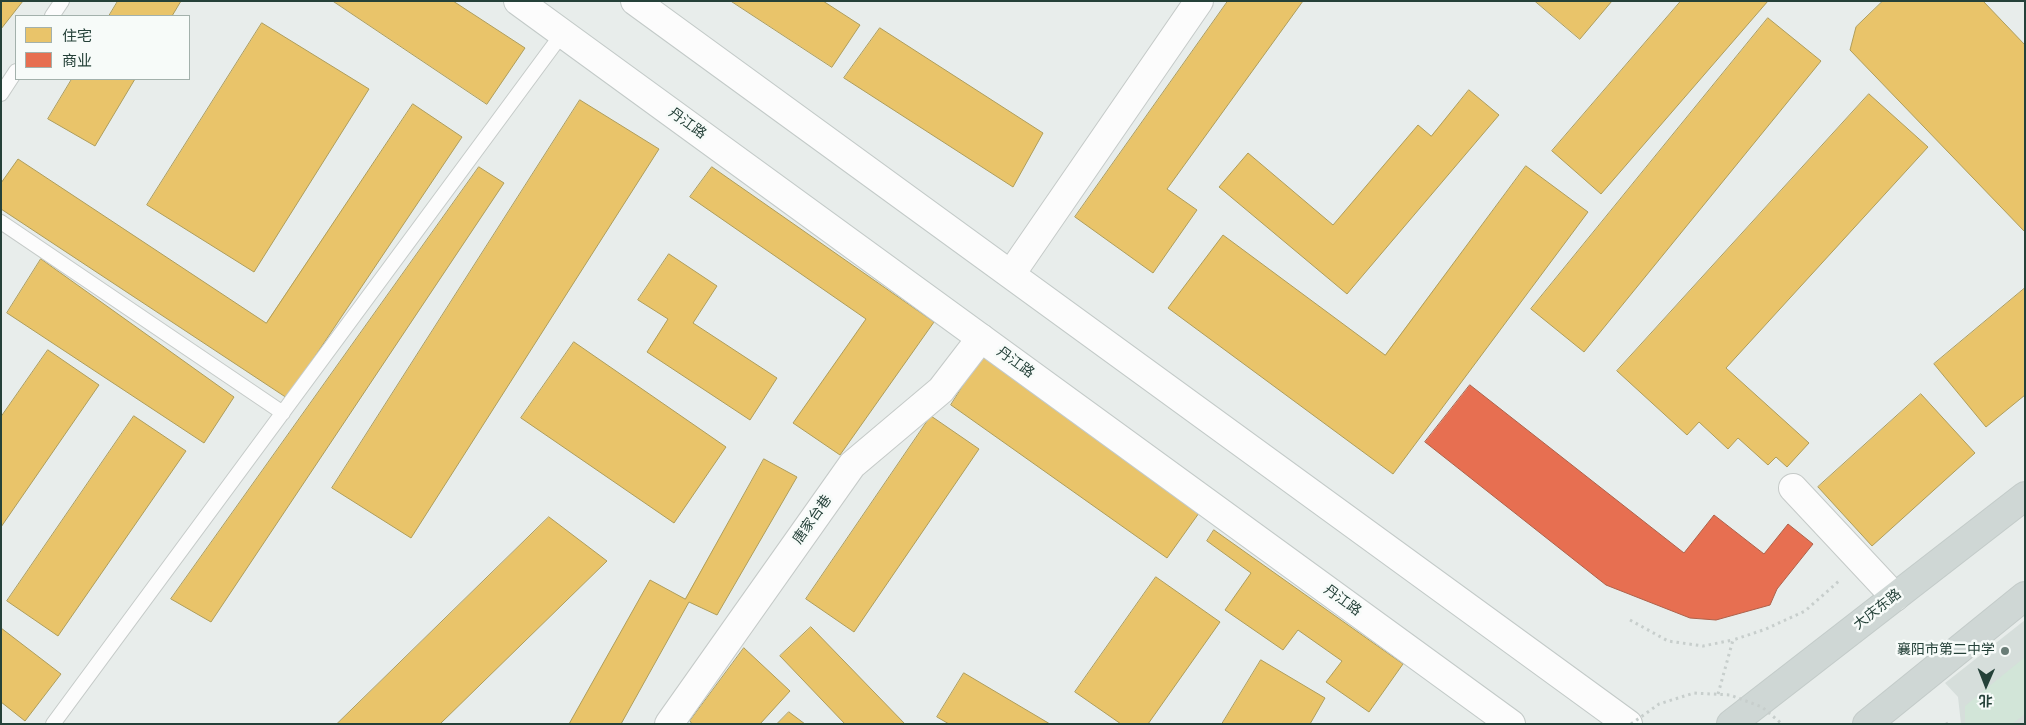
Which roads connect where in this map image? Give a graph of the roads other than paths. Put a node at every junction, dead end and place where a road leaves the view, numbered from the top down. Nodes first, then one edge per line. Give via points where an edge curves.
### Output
1 (62, 1) edge
2 (518, 1) edge
3 (635, 1) edge
4 (1199, 1) edge
5 (53, 15) edge
6 (562, 34) junction
7 (15, 73) edge
8 (1, 94) edge
9 (1, 222) edge
10 (1011, 274) junction
11 (981, 338) junction
12 (283, 413) junction
13 (1793, 488) dead end
14 (2025, 496) edge
15 (2025, 596) edge
16 (1895, 597) junction
17 (53, 724) edge
18 (669, 724) edge
19 (1511, 724) edge
20 (1630, 724) edge
21 (1731, 724) edge
22 (1867, 724) edge

1 - 5 lane
2 - 6 main road, 丹江路
3 - 10 main road
4 - 10 main road
6 - 11 main road, 丹江路
6 - 12 lane
7 - 8 lane
9 - 12 lane
10 - 20 main road
11 - 18 main road, 唐家台巷 via 941,390 852,466
11 - 19 main road, 丹江路
12 - 17 lane
13 - 16 main road
14 - 16 main road, 大庆东路
15 - 22 main road
16 - 21 main road, 大庆东路

